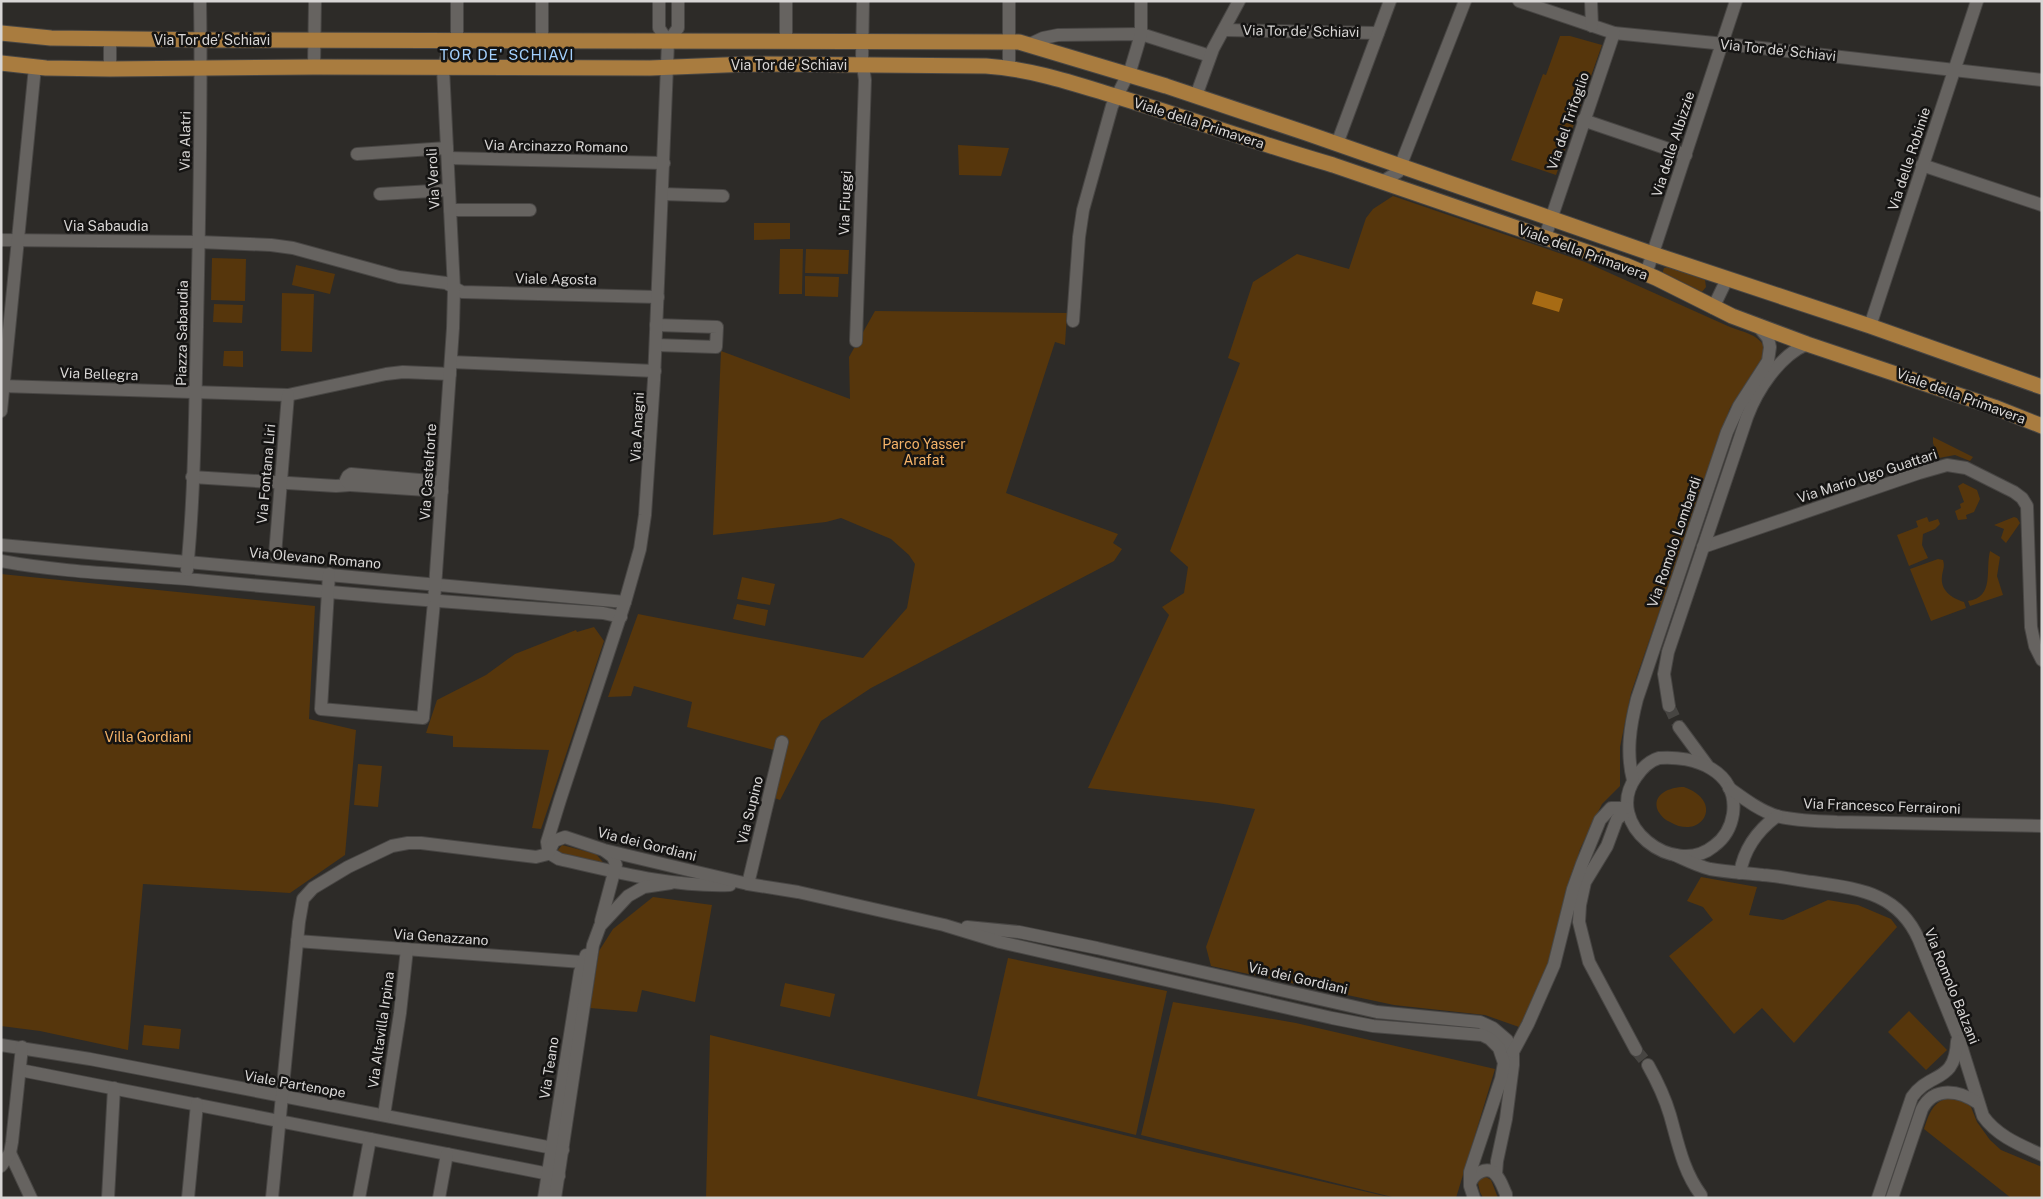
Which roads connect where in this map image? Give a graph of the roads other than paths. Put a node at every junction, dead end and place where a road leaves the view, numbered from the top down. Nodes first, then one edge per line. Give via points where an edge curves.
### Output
1 (200, 1) edge
2 (315, 1) edge
3 (457, 1) edge
4 (542, 1) edge
5 (659, 1) edge
6 (678, 1) edge
7 (786, 1) edge
8 (863, 1) edge
9 (1009, 1) edge
10 (1141, 1) edge
11 (1239, 1) edge
12 (1390, 1) edge
13 (1465, 1) edge
14 (1519, 1) edge
15 (1591, 1) edge
16 (1736, 1) edge
17 (1977, 1) edge
18 (1592, 26) junction
19 (1224, 30) junction
20 (1, 33) edge
21 (1378, 33) junction
22 (1614, 33) junction
23 (1073, 34) junction
24 (1140, 34) junction
25 (110, 39) junction
26 (201, 40) junction
27 (314, 40) junction
28 (452, 40) junction
29 (542, 41) junction
30 (786, 41) junction
31 (862, 41) junction
32 (1009, 41) junction
33 (668, 42) junction
34 (1721, 44) junction
35 (1028, 45) junction
36 (1060, 54) junction
37 (1210, 56) junction
38 (1, 63) edge
39 (862, 65) junction
40 (35, 67) junction
41 (314, 67) junction
42 (667, 67) junction
43 (201, 68) junction
44 (450, 68) junction
45 (1009, 68) junction
46 (110, 69) junction
47 (1954, 70) junction
48 (1127, 74) junction
49 (2042, 80) edge
50 (1196, 96) junction
51 (1117, 97) junction
52 (1583, 120) junction
53 (1337, 144) junction
54 (447, 153) junction
55 (357, 154) dead end
56 (1686, 154) junction
57 (664, 163) junction
58 (1922, 165) junction
59 (1401, 166) junction
60 (1382, 182) junction
61 (449, 190) junction
62 (380, 194) dead end
63 (662, 194) junction
64 (724, 196) dead end
65 (2042, 205) edge
66 (450, 210) junction
67 (530, 210) dead end
68 (1550, 219) junction
69 (1545, 237) junction
70 (1, 240) edge
71 (19, 240) junction
72 (205, 242) junction
73 (1653, 254) junction
74 (1646, 274) junction
75 (1727, 279) junction
76 (454, 289) junction
77 (658, 297) junction
78 (1713, 308) junction
79 (1073, 321) dead end
80 (656, 325) junction
81 (1758, 326) junction
82 (1870, 326) junction
83 (856, 341) dead end
84 (1807, 344) junction
85 (656, 345) junction
86 (451, 368) junction
87 (654, 371) junction
88 (2, 386) edge
89 (2042, 387) edge
90 (195, 392) junction
91 (288, 395) junction
92 (1, 411) edge
93 (2042, 426) edge
94 (192, 477) junction
95 (280, 483) junction
96 (442, 487) junction
97 (1, 545) edge
98 (18, 547) junction
99 (1703, 547) junction
100 (275, 555) dead end
101 (1, 561) edge
102 (188, 561) junction
103 (19, 564) junction
104 (328, 574) junction
105 (186, 580) junction
106 (435, 584) junction
107 (327, 592) junction
108 (434, 602) junction
109 (625, 602) junction
110 (621, 617) junction
111 (2042, 660) edge
112 (1672, 705) tunnel mouth
113 (1682, 726) tunnel mouth
114 (782, 742) dead end
115 (1706, 765) junction
116 (1634, 780) junction
117 (1729, 788) junction
118 (560, 800) junction
119 (1627, 810) junction
120 (1777, 816) junction
121 (2042, 826) edge
122 (569, 837) junction
123 (604, 850) junction
124 (550, 853) junction
125 (1675, 855) junction
126 (591, 866) junction
127 (615, 872) junction
128 (1740, 872) junction
129 (671, 883) junction
130 (748, 884) junction
131 (607, 904) junction
132 (944, 925) junction
133 (600, 926) junction
134 (297, 941) junction
135 (593, 945) junction
136 (407, 949) junction
137 (582, 962) junction
138 (1958, 1036) junction
139 (1, 1045) edge
140 (22, 1047) junction
141 (1636, 1050) tunnel mouth
142 (1513, 1052) junction
143 (90, 1059) junction
144 (1648, 1065) tunnel mouth
145 (20, 1070) junction
146 (89, 1083) junction
147 (567, 1084) junction
148 (114, 1088) junction
149 (282, 1097) junction
150 (1978, 1103) junction
151 (197, 1104) junction
152 (384, 1115) junction
153 (280, 1121) junction
154 (370, 1139) junction
155 (558, 1149) junction
156 (10, 1153) junction
157 (447, 1154) junction
158 (2042, 1155) edge
159 (1, 1166) edge
160 (1496, 1174) junction
161 (553, 1177) junction
162 (1470, 1184) junction
163 (1700, 1195) dead end
164 (1507, 1197) edge
165 (31, 1198) edge
166 (108, 1198) edge
167 (188, 1198) edge
168 (272, 1198) edge
169 (359, 1198) edge
170 (439, 1198) edge
171 (544, 1198) edge
172 (555, 1198) edge
173 (1474, 1198) edge
174 (1878, 1198) edge
175 (1892, 1198) edge

1 - 26 street, Via Alatri
2 - 27 street
3 - 28 street
4 - 29 street
5 - 33 street via 659,28
6 - 33 street via 678,28
7 - 30 street
8 - 31 street, Via Fiuggi
9 - 32 street
10 - 24 street
11 - 19 street
12 - 21 street
13 - 59 street
14 - 18 street, Via Tor de' Schiavi
15 - 18 street
16 - 34 street, Via delle Albizzie
17 - 47 street, Via delle Robinie
18 - 22 street, Via Tor de' Schiavi
19 - 21 street, Via Tor de' Schiavi
19 - 37 street
20 - 25 main road, Via Tor de' Schiavi
21 - 53 street
22 - 34 street, Via Tor de' Schiavi
22 - 52 street, Via del Trifoglio
23 - 24 street
23 - 35 street via 1043,38
23 - 36 street
24 - 37 street
24 - 48 street
25 - 26 main road, Via Tor de' Schiavi
25 - 46 street
26 - 27 main road, Via Tor de' Schiavi
26 - 43 street, Via Alatri
27 - 28 main road, Via Tor de' Schiavi
27 - 41 street
28 - 29 main road, Via Tor de' Schiavi
28 - 44 street via 446,56
29 - 33 main road, Via Tor de' Schiavi
30 - 31 main road, Via Tor de' Schiavi
30 - 33 main road, Via Tor de' Schiavi
31 - 32 main road, Via Tor de' Schiavi
31 - 39 street, Via Fiuggi
32 - 35 main road, Via Tor de' Schiavi
32 - 45 street
33 - 42 street, Via Anagni
34 - 47 street, Via Tor de' Schiavi
34 - 56 street, Via delle Albizzie
35 - 36 main road, Via Tor de' Schiavi
36 - 48 main road, Via Tor de' Schiavi
37 - 50 street
38 - 40 main road, Via Tor de' Schiavi
39 - 42 main road, Via Tor de' Schiavi
39 - 45 main road, Via Tor de' Schiavi
39 - 83 street, Via Fiuggi via 865,80
40 - 46 main road, Via Tor de' Schiavi
40 - 71 street
41 - 43 main road, Via Tor de' Schiavi
41 - 44 main road, Via Tor de' Schiavi
42 - 44 main road, Via Tor de' Schiavi
42 - 57 street, Via Anagni
43 - 46 main road, Via Tor de' Schiavi
43 - 72 street, Via Alatri
44 - 54 street, Via Veroli
45 - 51 main road, Via Tor de' Schiavi via 1045,75
47 - 49 street, Via Tor de' Schiavi
47 - 58 street, Via delle Robinie
48 - 50 main road, Viale della Primavera
48 - 51 street
50 - 53 main road, Viale della Primavera
51 - 60 main road, Viale della Primavera
51 - 79 street via 1083,210
52 - 56 street
52 - 68 street, Via del Trifoglio
53 - 59 main road, Viale della Primavera
54 - 55 street, Via Arcinazzo Romano
54 - 57 street, Via Arcinazzo Romano
54 - 61 street, Via Veroli
56 - 73 street, Via delle Albizzie
57 - 63 street, Via Anagni
58 - 65 street
58 - 82 street, Via delle Robinie
59 - 60 street via 1397,174
59 - 68 main road, Viale della Primavera
60 - 69 main road, Viale della Primavera
61 - 62 street
61 - 66 street, Via Veroli
63 - 64 street
63 - 77 street, Via Anagni
66 - 67 street
66 - 76 street, Via Veroli
68 - 69 street, Via del Trifoglio
68 - 73 main road, Viale della Primavera
69 - 74 main road, Viale della Primavera
70 - 71 street, Via Sabaudia
71 - 72 street, Via Sabaudia
71 - 88 street
72 - 76 street, Viale Agosta via 293,248 399,277 446,283
72 - 90 street, Piazza Sabaudia
73 - 74 street, Via delle Albizzie
73 - 75 main road, Viale della Primavera
74 - 78 main road, Viale della Primavera
75 - 78 street
75 - 82 main road, Viale della Primavera
76 - 77 street, Viale Agosta via 462,292
76 - 86 street, Via Veroli
77 - 80 street, Via Anagni
78 - 81 main road, Viale della Primavera
80 - 85 street, Via Anagni
80 - 85 street via 717,327 716,347
81 - 84 main road, Viale della Primavera
81 - 116 street, Via Romolo Lombardi via 1768,338 1768,361 1738,406 1727,432 1637,699 1630,739
82 - 89 main road, Viale della Primavera
84 - 93 main road, Viale della Primavera via 1960,394
84 - 99 street, Via Romolo Lombardi via 1782,362 1751,407
85 - 87 street, Via Anagni
86 - 87 street
86 - 91 street via 386,374
86 - 96 street, Via Castelforte
87 - 109 street, Via Anagni via 646,514
88 - 90 street, Via Bellegra
88 - 92 street
90 - 91 street, Piazza Sabaudia
90 - 94 street
91 - 95 street, Via Fontana Liri
94 - 95 street
94 - 102 street
95 - 96 street
95 - 100 street, Via Fontana Liri
96 - 106 street, Via Castelforte
97 - 98 street, Via Olevano Romano
98 - 102 street, Via Olevano Romano
98 - 103 street via 14,557
99 - 111 street, Via Mario Ugo Guattari via 1919,473 1947,465 1966,468 2014,492 2027,506 2031,627
99 - 112 street, Via Romolo Lombardi via 1666,659 1666,691
101 - 103 street
102 - 104 street, Via Olevano Romano
102 - 105 street
103 - 105 street via 97,574
104 - 106 street, Via Olevano Romano
104 - 107 street
105 - 107 street
106 - 108 street, Via Castelforte
106 - 109 street, Via Olevano Romano
107 - 108 street
107 - 108 street, Via Castelforte via 321,709 423,718
108 - 110 street via 603,613
109 - 110 street, Via Anagni
110 - 118 street, Via Anagni
113 - 115 street
114 - 130 street, Via Supino
115 - 116 street via 1684,759 1659,758 1646,766
115 - 117 street
116 - 119 street via 1628,794
117 - 120 street, Via Francesco Ferraironi
117 - 125 street via 1733,812 1722,838 1704,852
118 - 122 street, Via Anagni via 560,822
118 - 124 street, Via Anagni via 547,842
119 - 125 street via 1642,838
119 - 141 street via 1617,818 1607,846 1585,882 1579,922 1588,962
119 - 142 street via 1611,808 1599,823 1576,878 1554,965
120 - 121 street, Via Francesco Ferraironi via 1837,822
120 - 128 street via 1748,848
122 - 123 street, Via dei Gordiani
122 - 124 street via 554,841
123 - 127 street via 615,860
123 - 130 street, Via dei Gordiani
124 - 126 street, Via dei Gordiani via 555,858
124 - 134 street, Via dei Gordiani via 531,857 408,843 386,848 320,883 305,896
125 - 128 street, Via Romolo Balzani via 1706,868
126 - 127 street, Via dei Gordiani
126 - 131 street via 604,879
127 - 129 street, Via dei Gordiani
127 - 131 street
128 - 138 street, Via Romolo Balzani via 1857,889 1892,905 1904,915 1917,934
129 - 130 street, Via dei Gordiani
129 - 133 street, Via Teano via 635,891
130 - 132 street, Via dei Gordiani
131 - 133 street
132 - 142 street, Via dei Gordiani via 1034,935 1377,1012 1480,1022 1501,1033
132 - 162 street, Via dei Gordiani via 1000,942 1337,1020 1373,1026 1474,1033 1487,1037 1499,1048 1503,1069 1470,1172
133 - 135 street, Via Teano
134 - 136 street, Via Genazzano
134 - 149 street, Via dei Gordiani
135 - 137 street, Via Teano
135 - 147 street, Via Teano
136 - 137 street, Via Genazzano
136 - 152 street, Via Altavilla Irpina
137 - 147 street, Via Teano
138 - 150 street, Via Romolo Balzani
138 - 174 street via 1950,1068 1912,1097
139 - 140 street, Viale Partenope
140 - 143 street, Viale Partenope
140 - 145 street
142 - 160 street via 1509,1101
143 - 146 street via 83,1070
143 - 149 street, Viale Partenope
144 - 163 street via 1669,1113 1684,1167
145 - 146 street
145 - 156 street
146 - 148 street
147 - 155 street, Via Teano
148 - 151 street
148 - 166 street
149 - 152 street, Viale Partenope
149 - 153 street, Via dei Gordiani
150 - 158 street, Via Romolo Balzani via 1996,1131
150 - 175 street via 1964,1095 1948,1092 1929,1099 1922,1109
151 - 153 street
151 - 167 street
152 - 155 street, Viale Partenope
153 - 154 street
153 - 168 street, Via dei Gordiani
154 - 157 street
154 - 169 street
155 - 161 street, Via Teano
156 - 159 street
156 - 165 street
157 - 161 street
157 - 170 street
160 - 162 street via 1489,1170 1481,1172 1472,1178
160 - 164 street
161 - 171 street, Via Teano
161 - 172 street, Via Teano
162 - 173 street

